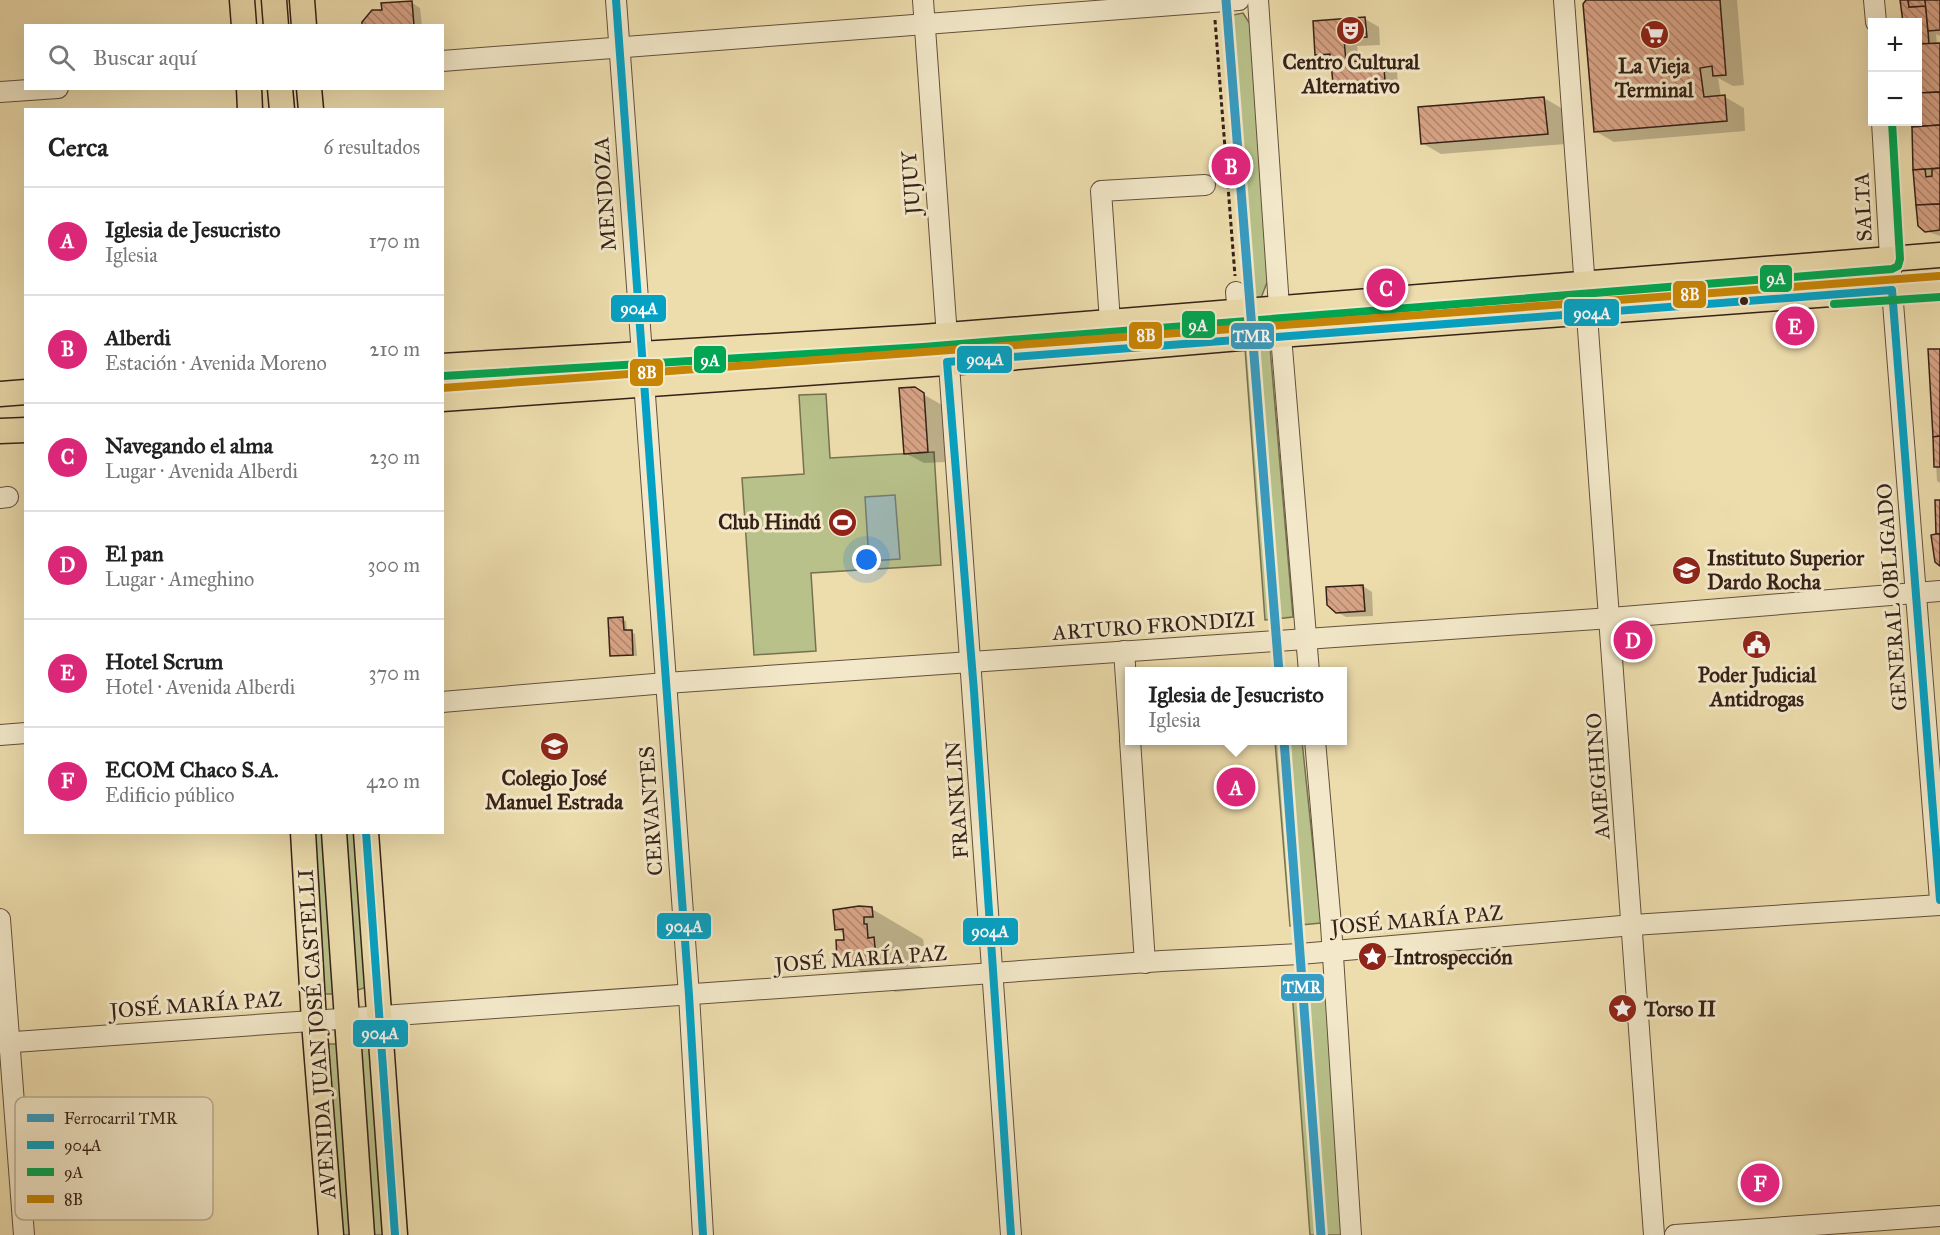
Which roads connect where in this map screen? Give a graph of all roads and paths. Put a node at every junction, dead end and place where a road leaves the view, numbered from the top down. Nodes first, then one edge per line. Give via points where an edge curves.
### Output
1 (242, 0) edge
2 (274, 0) edge
3 (302, 0) edge
4 (616, 0) edge
5 (923, 0) edge
6 (1239, 0) edge
7 (1258, 0) edge
8 (1564, 0) edge
9 (1874, 0) edge
10 (1216, 3) junction
11 (1876, 18) edge
12 (925, 23) junction
13 (244, 24) edge
14 (276, 24) edge
15 (304, 24) edge
16 (619, 48) junction
17 (444, 61) edge
18 (29, 90) edge
19 (249, 90) edge
20 (280, 90) edge
21 (309, 90) edge
22 (0, 92) edge
23 (250, 108) edge
24 (282, 108) edge
25 (311, 108) edge
26 (1882, 126) edge
27 (1205, 184) dead end
28 (1940, 255) edge
29 (1890, 260) junction
30 (1587, 283) junction
31 (1940, 286) edge
32 (1892, 290) junction
33 (1238, 302) junction
34 (1279, 309) junction
35 (1590, 313) junction
36 (1110, 322) junction
37 (945, 335) junction
38 (1281, 336) junction
39 (1240, 338) junction
40 (640, 353) junction
41 (948, 362) junction
42 (444, 366) edge
43 (643, 384) junction
44 (24, 392) edge
45 (0, 394) edge
46 (444, 399) edge
47 (24, 430) edge
48 (0, 432) edge
49 (1940, 591) edge
50 (1916, 593) junction
51 (1611, 618) junction
52 (1307, 638) junction
53 (1124, 651) junction
54 (972, 663) junction
55 (1125, 667) edge
56 (1309, 667) edge
57 (666, 683) junction
58 (444, 702) edge
59 (24, 733) edge
60 (0, 735) edge
61 (1130, 745) edge
62 (1315, 745) edge
63 (303, 834) edge
64 (334, 834) edge
65 (366, 834) edge
66 (1940, 900) edge
67 (1940, 905) edge
68 (0, 919) edge
69 (1633, 925) junction
70 (1333, 951) junction
71 (1145, 963) junction
72 (994, 973) junction
73 (689, 995) junction
74 (379, 1016) junction
75 (346, 1019) junction
76 (314, 1022) junction
77 (4, 1042) edge
78 (15, 1148) edge
79 (1940, 1216) edge
80 (22, 1220) edge
81 (24, 1235) edge
82 (331, 1235) edge
83 (362, 1235) edge
84 (395, 1235) edge
85 (703, 1235) edge
86 (1011, 1235) edge
87 (1351, 1235) edge
88 (1654, 1235) edge
89 (1675, 1235) edge

1 - 13 main road
2 - 14 main road
3 - 15 main road
4 - 16 street, MENDOZA
5 - 12 street, JUJUY
6 - 10 street
7 - 34 street
8 - 30 street, AMEGHINO
9 - 11 street
10 - 12 street
10 - 33 path
12 - 16 street
12 - 37 street, JUJUY
16 - 17 street
16 - 40 street, MENDOZA
18 - 22 street
19 - 23 main road
20 - 24 main road
21 - 25 main road
26 - 29 street, SALTA
27 - 36 street via 1101,191
28 - 29 main road
29 - 30 main road
29 - 32 street, SALTA
30 - 34 main road
30 - 35 street, AMEGHINO
31 - 32 main road
32 - 35 main road
32 - 50 street, GENERAL OBLIGADO
33 - 34 main road
33 - 36 main road
33 - 39 street
34 - 38 street
35 - 38 main road
35 - 51 street, AMEGHINO
36 - 37 main road
37 - 40 main road
37 - 41 street, JUJUY
38 - 39 main road
38 - 52 street
39 - 41 main road
40 - 42 main road
40 - 43 street, MENDOZA
41 - 43 main road
41 - 54 street, FRANKLIN
43 - 46 main road
43 - 57 street, CERVANTES
44 - 45 main road
47 - 48 main road
49 - 50 street, ARTURO FRONDIZI
50 - 51 street, ARTURO FRONDIZI
50 - 66 street, GENERAL OBLIGADO
51 - 52 street, ARTURO FRONDIZI
51 - 69 street, AMEGHINO
52 - 53 street, ARTURO FRONDIZI
52 - 56 street
53 - 54 street, ARTURO FRONDIZI
53 - 55 street
54 - 57 street, ARTURO FRONDIZI
54 - 72 street, FRANKLIN
57 - 58 street, ARTURO FRONDIZI
57 - 73 street, CERVANTES
59 - 60 street
61 - 71 street
62 - 70 street
63 - 76 main road, AVENIDA JUAN JOSÉ CASTELLI
64 - 75 main road, AVENIDA JUAN JOSÉ CASTELLI
65 - 74 main road
67 - 69 street, JOSÉ MARÍA PAZ
68 - 77 street
69 - 70 street, JOSÉ MARÍA PAZ
69 - 88 street, AMEGHINO
70 - 71 street, JOSÉ MARÍA PAZ
70 - 87 street
71 - 72 street, JOSÉ MARÍA PAZ
72 - 73 street, JOSÉ MARÍA PAZ
72 - 86 street, FRANKLIN
73 - 74 street, JOSÉ MARÍA PAZ
73 - 85 street, CERVANTES
74 - 75 street, JOSÉ MARÍA PAZ
74 - 84 main road
75 - 76 street, JOSÉ MARÍA PAZ
75 - 83 main road, AVENIDA JUAN JOSÉ CASTELLI
76 - 77 street, JOSÉ MARÍA PAZ
76 - 82 main road, AVENIDA JUAN JOSÉ CASTELLI
77 - 78 street
79 - 89 street
80 - 81 street

